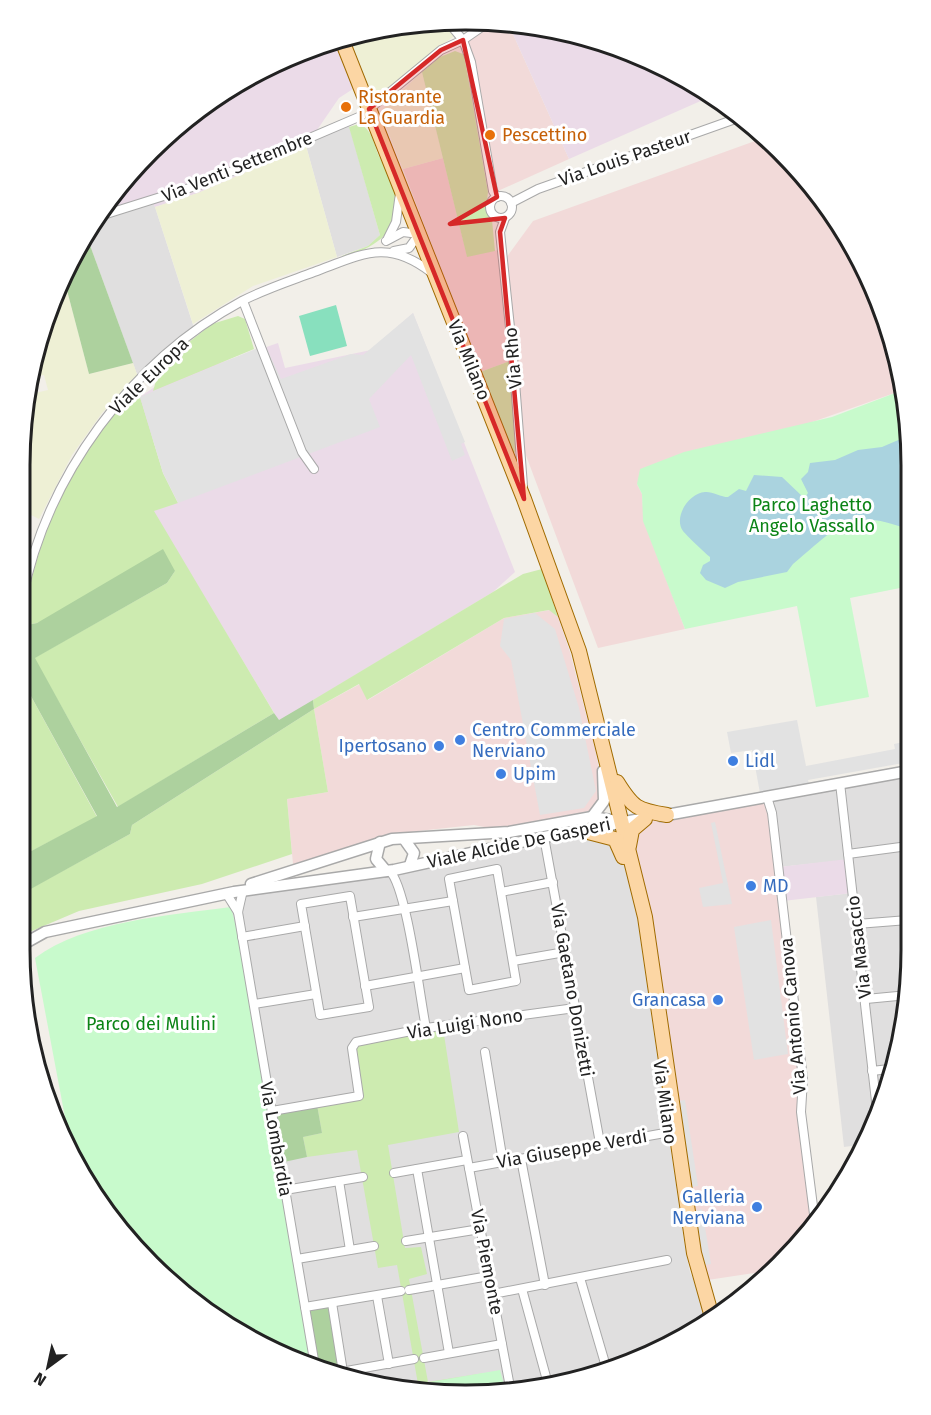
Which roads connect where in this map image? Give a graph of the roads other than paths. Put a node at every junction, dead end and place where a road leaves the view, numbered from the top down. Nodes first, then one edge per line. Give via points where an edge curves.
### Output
1 (455, 30) edge
2 (477, 30) edge
3 (463, 40) junction
4 (346, 47) edge
5 (369, 109) junction
6 (731, 120) edge
7 (400, 188) junction
8 (497, 197) junction
9 (511, 203) junction
10 (111, 213) edge
11 (505, 218) junction
12 (419, 234) junction
13 (386, 241) junction
14 (376, 251) junction
15 (390, 251) junction
16 (436, 277) junction
17 (243, 301) junction
18 (314, 469) dead end
19 (524, 498) junction
20 (30, 565) edge
21 (588, 686) junction
22 (609, 767) junction
23 (901, 772) edge
24 (840, 783) junction
25 (771, 796) junction
26 (667, 815) junction
27 (592, 817) junction
28 (645, 819) junction
29 (623, 822) junction
30 (584, 831) junction
31 (544, 837) junction
32 (404, 839) junction
33 (380, 842) junction
34 (901, 847) edge
35 (629, 851) junction
36 (848, 854) junction
37 (407, 866) junction
38 (387, 870) junction
39 (553, 882) junction
40 (636, 882) junction
41 (398, 884) junction
42 (501, 892) junction
43 (232, 893) junction
44 (453, 901) junction
45 (404, 909) junction
46 (238, 912) junction
47 (354, 917) junction
48 (639, 918) junction
49 (901, 921) edge
50 (857, 924) junction
51 (305, 926) junction
52 (242, 937) junction
53 (30, 943) edge
54 (565, 952) junction
55 (513, 961) junction
56 (465, 968) junction
57 (416, 977) junction
58 (365, 986) junction
59 (316, 993) junction
60 (898, 996) edge
61 (866, 999) junction
62 (254, 1004) junction
63 (575, 1008) junction
64 (426, 1028) junction
65 (484, 1052) dead end
66 (884, 1070) edge
67 (872, 1071) junction
68 (875, 1096) edge
69 (272, 1111) junction
70 (673, 1132) junction
71 (463, 1136) dead end
72 (600, 1143) junction
73 (521, 1159) junction
74 (503, 1162) junction
75 (468, 1164) junction
76 (417, 1169) junction
77 (394, 1173) dead end
78 (363, 1177) dead end
79 (339, 1181) junction
80 (285, 1190) junction
81 (814, 1211) edge
82 (480, 1228) junction
83 (428, 1237) junction
84 (406, 1241) dead end
85 (374, 1246) dead end
86 (350, 1250) junction
87 (297, 1259) junction
88 (667, 1260) dead end
89 (489, 1276) junction
90 (580, 1278) junction
91 (437, 1285) junction
92 (545, 1285) junction
93 (522, 1289) junction
94 (493, 1294) junction
95 (377, 1296) junction
96 (332, 1303) junction
97 (305, 1306) junction
98 (709, 1310) edge
99 (502, 1344) junction
100 (448, 1353) junction
101 (314, 1357) edge
102 (605, 1362) edge
103 (389, 1364) junction
104 (341, 1367) edge
105 (353, 1370) edge
106 (546, 1378) edge
107 (509, 1382) edge

1 - 3 street
2 - 3 street, Via Venti Settembre
3 - 5 street, Via Venti Settembre via 441,50
3 - 8 street via 471,62
4 - 5 main road, Via Milano
5 - 7 main road, Via Milano
5 - 10 street, Via Venti Settembre via 202,184
6 - 9 street, Via Louis Pasteur via 538,189
7 - 12 main road, Via Milano
7 - 13 street, Viale Europa via 398,216
8 - 9 street via 507,198
8 - 11 street via 490,205 491,213
9 - 11 street, Via Rho
11 - 19 street, Via Rho via 500,232
12 - 13 street via 403,232
12 - 15 street via 408,248
12 - 16 main road, Via Milano
13 - 14 street, Viale Europa
14 - 15 street, Viale Europa
14 - 17 street, Viale Europa
15 - 16 street, Viale Europa via 412,259
16 - 19 main road, Via Milano
17 - 18 street via 302,452
17 - 20 street, Viale Europa via 165,356 94,433 51,508
19 - 21 main road, Via Milano
21 - 22 main road, Via Milano
21 - 27 street, Via Milano via 606,791 601,808
22 - 26 main road via 630,803 639,810
22 - 29 main road, Via Milano
23 - 24 street
24 - 25 street
24 - 36 street, Via Masaccio
25 - 26 street
25 - 81 street, Via Antonio Canova
26 - 28 street
27 - 29 street, Viale Alcide De Gasperi
27 - 32 street, Viale Alcide De Gasperi via 509,832
28 - 29 street
28 - 35 main road via 632,830
29 - 30 street, Viale Alcide De Gasperi
29 - 35 main road, Via Milano
30 - 31 street, Viale Alcide De Gasperi
30 - 48 main road via 611,837 620,845
31 - 37 street, Viale Alcide De Gasperi
31 - 39 street, Via Gaetano Donizetti
32 - 33 street, Viale Alcide De Gasperi
32 - 37 street, Viale Alcide De Gasperi via 414,853
33 - 38 street via 376,859
33 - 43 street, Viale Alcide De Gasperi
34 - 36 street
35 - 40 main road, Via Milano
36 - 50 street, Via Masaccio
37 - 38 street, Viale Alcide De Gasperi
37 - 41 street
38 - 41 street
38 - 43 street, Viale Alcide De Gasperi
39 - 42 street
39 - 54 street, Via Gaetano Donizetti
40 - 48 main road, Via Milano
40 - 70 main road, Via Milano via 645,917
41 - 45 street
42 - 44 street via 497,869 449,879
42 - 55 street
43 - 46 street, Via Lombardia
43 - 46 street, Via Lombardia
43 - 53 street, Viale Alcide De Gasperi via 69,926
44 - 45 street
44 - 56 street
45 - 47 street
45 - 57 street
46 - 52 street, Via Lombardia
47 - 51 street via 350,896 302,904
47 - 58 street
48 - 70 main road, Via Milano
49 - 50 street
50 - 61 street, Via Masaccio
51 - 52 street
51 - 59 street
52 - 62 street, Via Lombardia
54 - 55 street
54 - 63 street, Via Gaetano Donizetti
55 - 56 street via 516,981 469,990
56 - 57 street
57 - 58 street
57 - 64 street
58 - 59 street via 369,1007 320,1015
59 - 62 street
60 - 61 street
61 - 67 street, Via Masaccio
62 - 69 street, Via Lombardia
63 - 64 street, Via Luigi Nono
63 - 72 street, Via Gaetano Donizetti
64 - 69 street, Via Luigi Nono via 356,1042 352,1048 358,1096
65 - 74 street
66 - 67 street
67 - 68 street, Via Masaccio
69 - 80 street, Via Lombardia
70 - 72 street, Via Giuseppe Verdi
70 - 98 main road, Via Milano via 694,1252
71 - 75 street, Via Piemonte
72 - 73 street, Via Giuseppe Verdi
73 - 74 street, Via Giuseppe Verdi
73 - 92 street
74 - 75 street, Via Giuseppe Verdi
75 - 76 street, Via Giuseppe Verdi
75 - 82 street, Via Piemonte
76 - 77 street, Via Giuseppe Verdi
76 - 83 street
78 - 79 street
79 - 80 street
79 - 86 street
80 - 87 street, Via Lombardia
82 - 83 street
82 - 89 street, Via Piemonte
83 - 84 street
83 - 91 street
85 - 86 street
86 - 87 street
87 - 97 street, Via Lombardia
88 - 90 street
89 - 91 street
89 - 94 street, Via Piemonte
90 - 92 street
90 - 102 street
91 - 95 street
91 - 100 street
92 - 93 street
93 - 94 street
93 - 106 street
94 - 99 street, Via Piemonte
95 - 96 street
95 - 103 street
96 - 97 street
96 - 104 street
97 - 101 street, Via Lombardia
99 - 100 street
99 - 107 street, Via Piemonte
100 - 103 street
103 - 105 street

